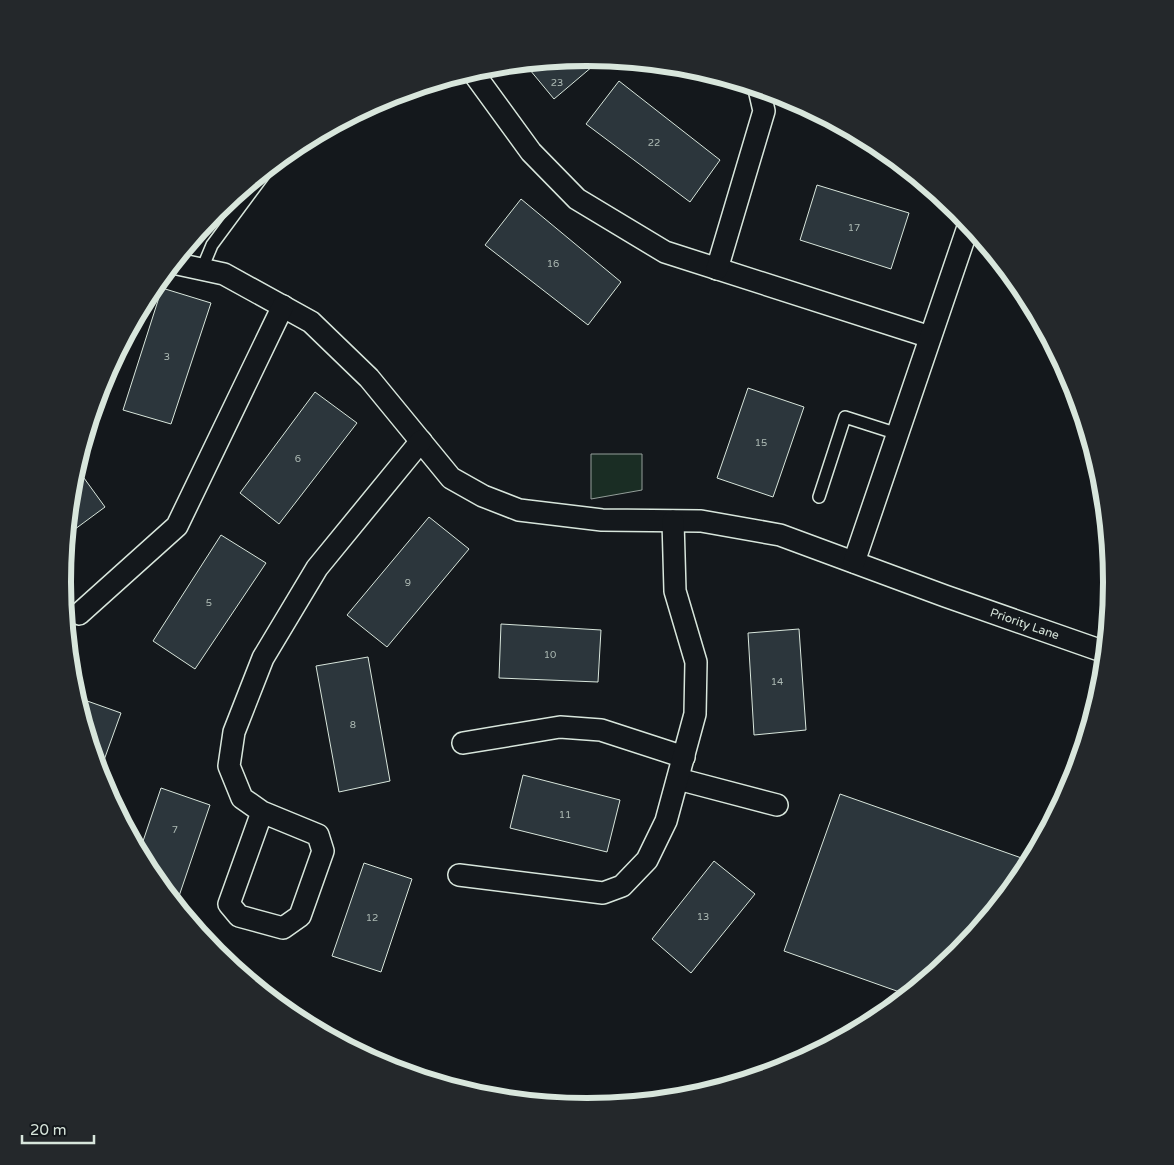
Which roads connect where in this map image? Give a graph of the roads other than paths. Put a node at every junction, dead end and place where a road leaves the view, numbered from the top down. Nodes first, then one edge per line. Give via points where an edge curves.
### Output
1 (477, 78) edge
2 (761, 97) edge
3 (254, 188) edge
4 (965, 232) edge
5 (180, 264) edge
6 (202, 269) junction
7 (717, 269) junction
8 (283, 306) junction
9 (930, 337) junction
10 (898, 434) junction
11 (420, 441) junction
12 (818, 497) dead end
13 (673, 521) junction
14 (854, 562) junction
15 (79, 614) dead end
16 (1099, 650) edge
17 (463, 743) dead end
18 (684, 758) junction
19 (678, 779) junction
20 (777, 805) dead end
21 (262, 812) junction
22 (459, 875) dead end

1 - 7 street via 531,152 577,199 665,252
2 - 7 street via 764,111
3 - 6 lane via 212,245
4 - 9 street
5 - 6 street, Priority Lane
6 - 8 street, Priority Lane via 224,274
7 - 9 street
8 - 11 street, Priority Lane via 311,322 369,378
8 - 15 street via 178,526
9 - 10 street
10 - 12 lane via 845,417
10 - 14 street
11 - 13 street, Priority Lane via 451,478 482,496 519,510 602,520
11 - 21 street via 317,568 263,658 234,732 229,766 242,798
13 - 14 street, Priority Lane via 701,521 780,535
13 - 18 street via 675,591 696,662 695,714
14 - 16 street, Priority Lane
17 - 18 street via 560,726 601,730
18 - 19 street
19 - 20 street
19 - 22 street via 666,821 647,860 622,886 603,894
21 - 21 street via 318,834 323,851 300,916 284,928 239,916 229,904

